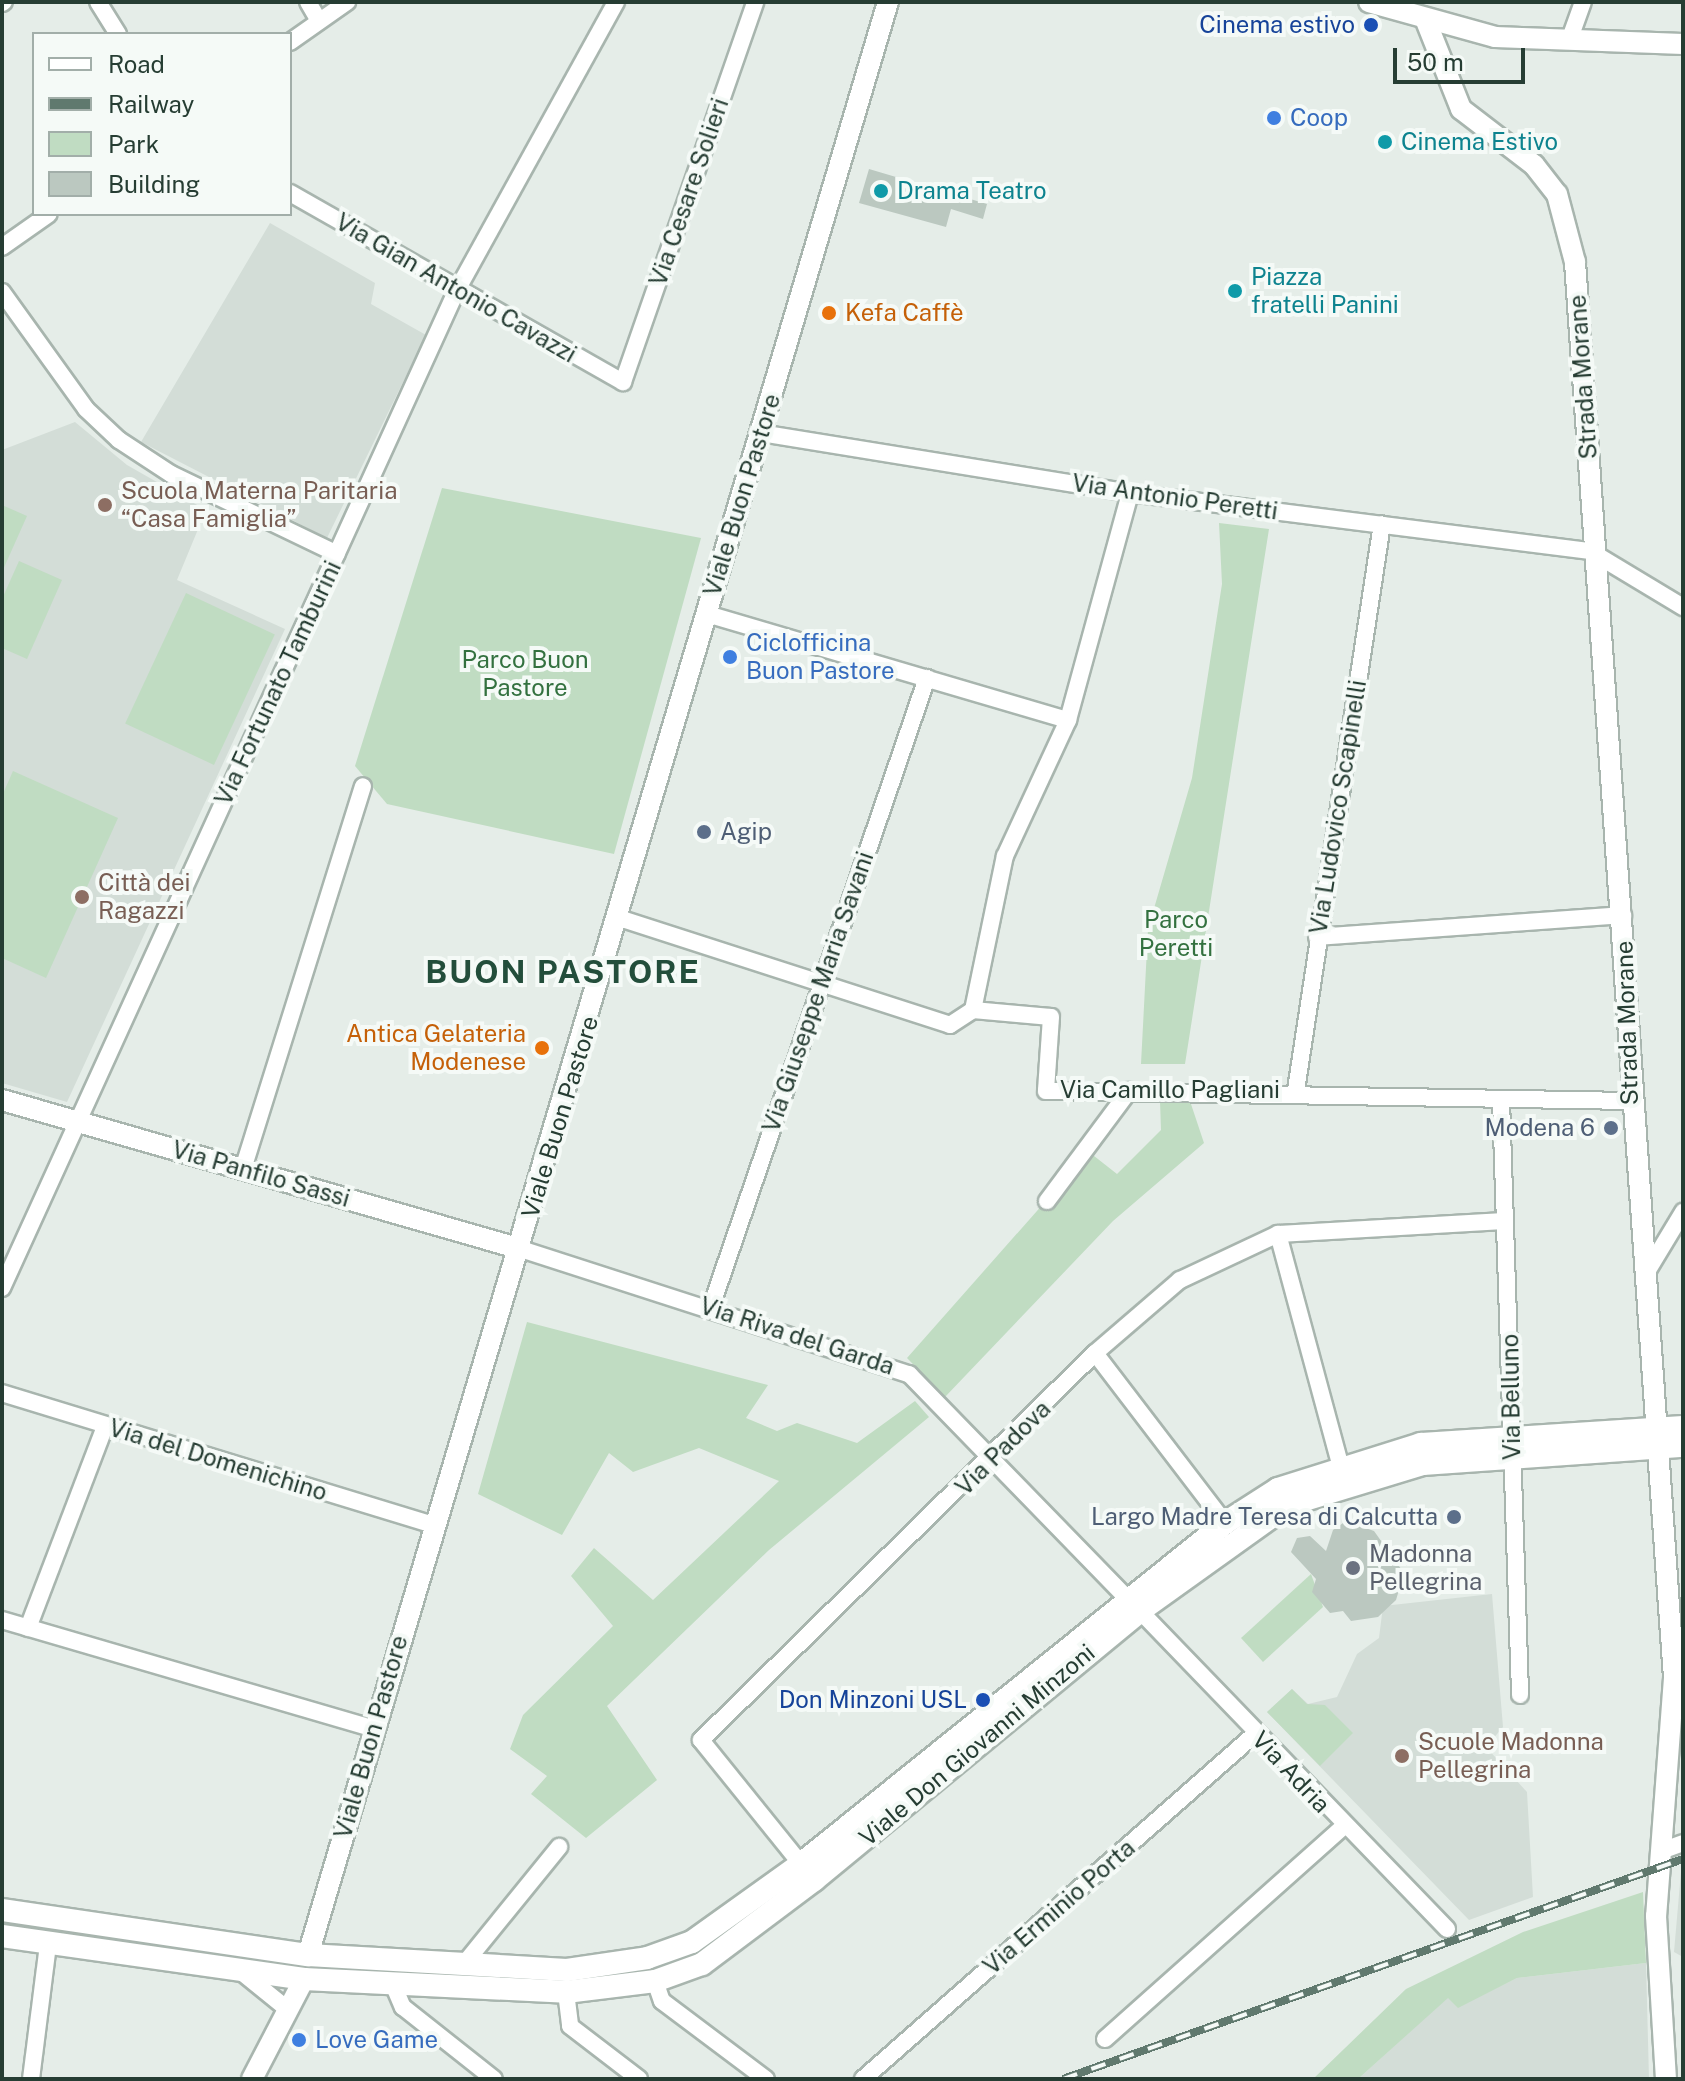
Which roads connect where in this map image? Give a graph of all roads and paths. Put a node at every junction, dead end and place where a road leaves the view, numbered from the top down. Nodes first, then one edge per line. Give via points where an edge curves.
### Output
1 (98, 2) edge
2 (308, 2) edge
3 (347, 2) edge
4 (616, 2) edge
5 (755, 2) edge
6 (888, 2) edge
7 (1369, 2) edge
8 (1583, 2) edge
9 (319, 21) junction
10 (1426, 21) junction
11 (117, 32) edge
12 (292, 41) edge
13 (1569, 41) junction
14 (1683, 44) edge
15 (292, 194) edge
16 (46, 216) edge
17 (2, 247) edge
18 (2, 292) edge
19 (456, 292) junction
20 (623, 382) joint
21 (760, 433) junction
22 (1130, 493) junction
23 (1382, 524) junction
24 (1590, 551) junction
25 (337, 554) junction
26 (1683, 607) edge
27 (707, 614) junction
28 (927, 678) junction
29 (1068, 720) junction
30 (363, 786) dead end
31 (1623, 915) junction
32 (619, 918) junction
33 (1317, 937) junction
34 (820, 983) junction
35 (973, 1010) junction
36 (1296, 1090) junction
37 (1129, 1091) junction
38 (1501, 1099) junction
39 (2, 1100) edge
40 (1630, 1101) junction
41 (79, 1122) junction
42 (243, 1169) junction
43 (1047, 1201) dead end
44 (1683, 1212) edge
45 (1505, 1221) junction
46 (1278, 1234) junction
47 (521, 1249) junction
48 (1644, 1276) junction
49 (2, 1288) edge
50 (711, 1307) junction
51 (1095, 1353) junction
52 (2, 1393) edge
53 (105, 1426) junction
54 (1683, 1427) edge
55 (1656, 1438) junction
56 (1683, 1446) edge
57 (1514, 1448) junction
58 (995, 1459) junction
59 (1343, 1473) junction
60 (435, 1525) junction
61 (1230, 1530) junction
62 (1134, 1605) junction
63 (2, 1620) edge
64 (28, 1628) junction
65 (1520, 1695) dead end
66 (372, 1728) junction
67 (1255, 1734) junction
68 (1343, 1827) junction
69 (1683, 1843) edge
70 (559, 1847) dead end
71 (1661, 1851) junction
72 (808, 1872) junction
73 (2, 1910) edge
74 (1447, 1929) dead end
75 (2, 1936) edge
76 (48, 1944) junction
77 (308, 1955) junction
78 (647, 1958) junction
79 (464, 1964) junction
80 (239, 1970) junction
81 (304, 1979) junction
82 (567, 1981) junction
83 (655, 1981) junction
84 (393, 1984) junction
85 (286, 2008) junction
86 (1105, 2039) dead end
87 (875, 2076) edge
88 (31, 2079) edge
89 (252, 2079) edge
90 (494, 2079) edge
91 (639, 2079) edge
92 (766, 2079) edge
93 (1666, 2079) edge

1 - 11 street
2 - 9 street
3 - 9 street
4 - 19 street, Via Fortunato Tamburini
5 - 20 street, Via Cesare Solieri
6 - 21 street, Viale Buon Pastore
7 - 10 street
8 - 13 street
9 - 12 street
10 - 13 street via 1495,37
10 - 24 street, Strada Morane via 1461,109 1534,165 1565,214 1586,371
13 - 14 street
15 - 19 street, Via Gian Antonio Cavazzi
16 - 17 street
18 - 25 street via 86,409 119,440 171,474
19 - 20 street, Via Gian Antonio Cavazzi
19 - 25 street, Via Fortunato Tamburini
21 - 22 street, Via Antonio Peretti
21 - 27 street, Viale Buon Pastore
22 - 23 street, Via Antonio Peretti
22 - 29 street
23 - 24 street, Via Antonio Peretti
23 - 33 street, Via Ludovico Scapinelli
24 - 26 street
24 - 31 street, Strada Morane
25 - 41 street, Via Fortunato Tamburini
27 - 28 street
27 - 32 street, Viale Buon Pastore
28 - 29 street
28 - 34 street, Via Giuseppe Maria Savani
29 - 35 street via 1005,856
30 - 42 street
31 - 33 street
31 - 40 street, Strada Morane
32 - 34 street, Via Camillo Pagliani
32 - 47 street, Viale Buon Pastore
33 - 36 street, Via Ludovico Scapinelli
34 - 35 street, Via Camillo Pagliani via 950,1025
34 - 50 street, Via Giuseppe Maria Savani
35 - 37 street, Via Camillo Pagliani via 1051,1017 1046,1091
36 - 37 street, Via Camillo Pagliani
36 - 38 street, Via Camillo Pagliani
37 - 43 street
38 - 40 street, Via Camillo Pagliani
38 - 45 street, Via Belluno
39 - 41 street, Via Panfilo Sassi
40 - 48 street, Strada Morane
41 - 42 street, Via Panfilo Sassi
41 - 49 street, Via Fortunato Tamburini
42 - 47 street, Via Panfilo Sassi
44 - 48 street
45 - 46 street, Via Padova
45 - 57 street, Via Belluno
46 - 51 street, Via Padova via 1180,1280
46 - 59 street
47 - 50 street, Via Riva del Garda
47 - 60 street, Viale Buon Pastore
48 - 55 street, Strada Morane
50 - 58 street, Via Riva del Garda via 909,1374
51 - 58 street, Via Padova
51 - 61 street
52 - 53 street, Via del Domenichino
53 - 60 street, Via del Domenichino
53 - 64 street
54 - 55 main road
55 - 56 main road
55 - 57 main road, Viale Don Giovanni Minzoni
55 - 71 street, Strada Morane via 1674,1678
57 - 59 main road, Viale Don Giovanni Minzoni
57 - 65 street, Via Belluno
58 - 62 street, Via Riva del Garda
58 - 72 street, Via Padova via 701,1740
59 - 61 main road, Viale Don Giovanni Minzoni
60 - 66 street, Viale Buon Pastore
61 - 62 main road, Viale Don Giovanni Minzoni
62 - 67 street, Via Adria
62 - 72 main road, Viale Don Giovanni Minzoni
63 - 64 street
64 - 66 street
66 - 77 street, Viale Buon Pastore
67 - 68 street, Via Adria
67 - 87 street, Via Erminio Porta
68 - 74 street, Via Adria
68 - 86 street
69 - 71 street
70 - 79 street
71 - 93 street, Strada Morane via 1656,1916
72 - 78 main road, Viale Don Giovanni Minzoni via 692,1942
72 - 83 main road, Viale Don Giovanni Minzoni via 702,1964
73 - 77 main road, Viale Don Giovanni Minzoni
75 - 76 main road, Viale Don Giovanni Minzoni
76 - 80 main road, Viale Don Giovanni Minzoni
76 - 88 street
77 - 79 main road, Viale Don Giovanni Minzoni
77 - 81 street
78 - 82 main road, Viale Don Giovanni Minzoni
78 - 83 street
79 - 82 main road, Viale Don Giovanni Minzoni
80 - 81 main road, Viale Don Giovanni Minzoni
80 - 85 street
81 - 84 main road, Viale Don Giovanni Minzoni
81 - 85 street
82 - 83 main road, Viale Don Giovanni Minzoni
82 - 84 main road, Viale Don Giovanni Minzoni
82 - 91 street via 570,2026
83 - 92 street via 662,2001
84 - 90 street via 403,2007
85 - 89 street

